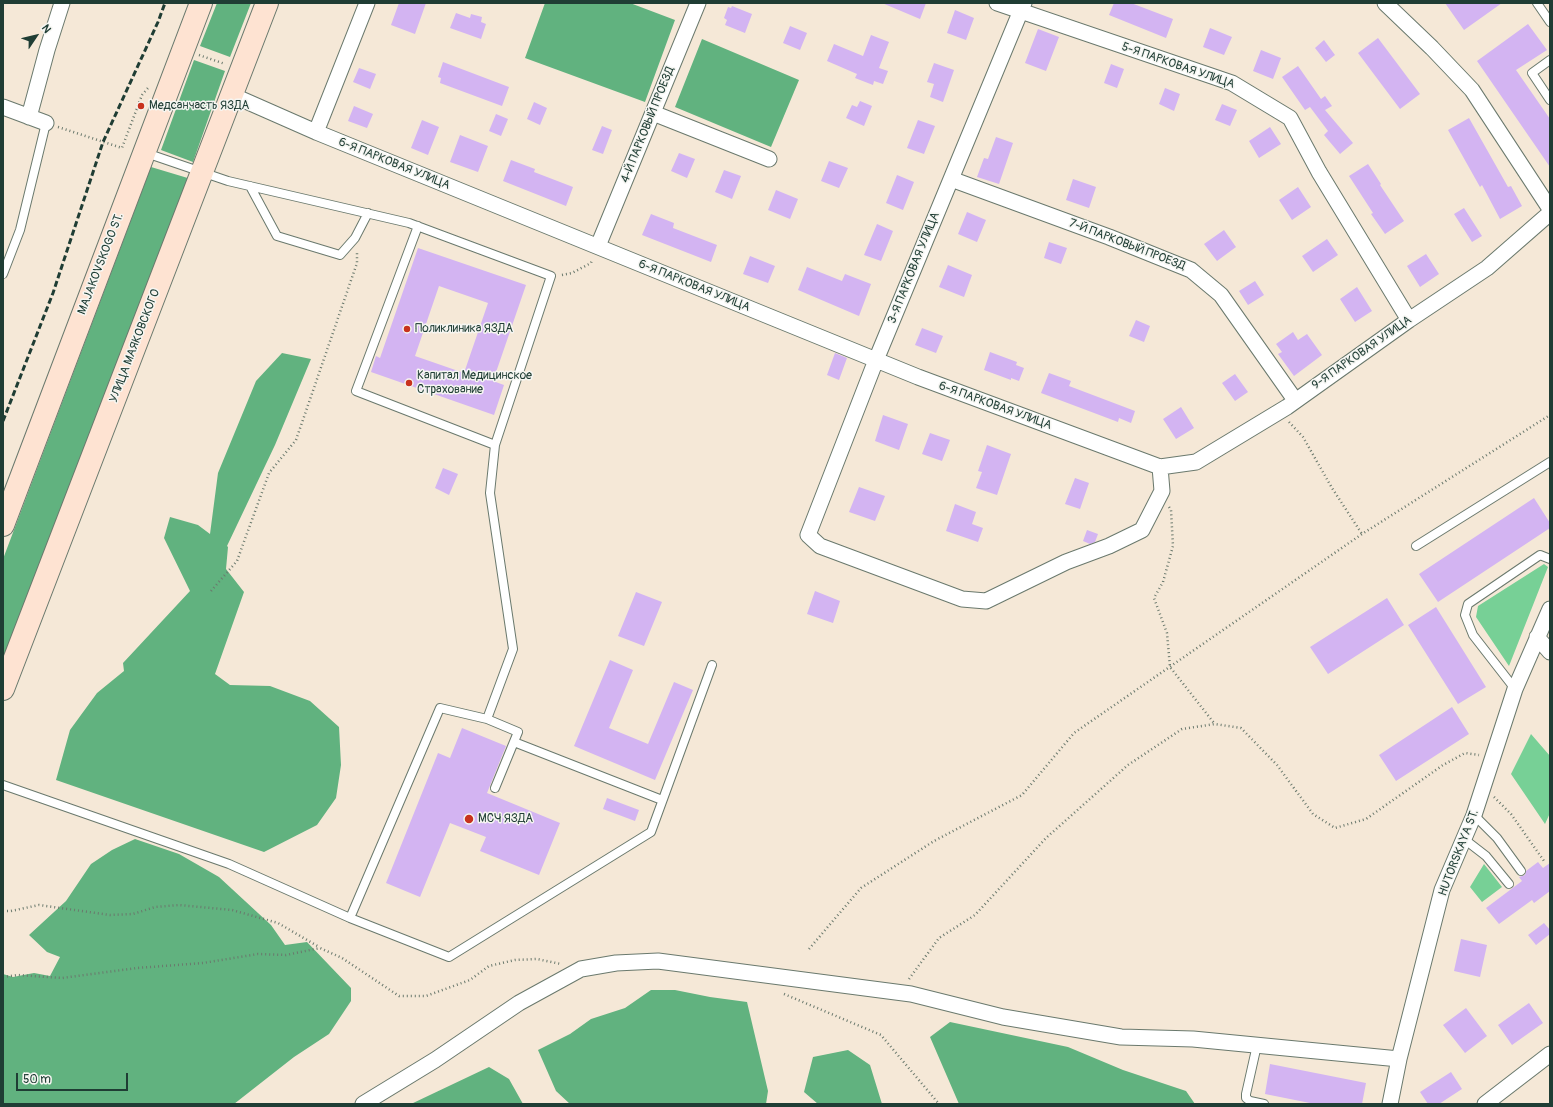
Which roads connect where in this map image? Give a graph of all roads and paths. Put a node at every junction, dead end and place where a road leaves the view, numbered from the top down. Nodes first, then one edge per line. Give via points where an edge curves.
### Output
1 (62, 3) edge
2 (201, 3) edge
3 (267, 3) edge
4 (367, 3) edge
5 (698, 3) edge
6 (997, 3) edge
7 (1385, 3) edge
8 (1537, 3) edge
9 (1022, 7) edge
10 (1550, 22) edge
11 (1550, 60) edge
12 (142, 95) dead end
13 (232, 95) junction
14 (1550, 100) edge
15 (3, 107) edge
16 (653, 112) junction
17 (29, 117) junction
18 (46, 123) junction
19 (316, 132) junction
20 (143, 152) junction
21 (769, 159) dead end
22 (202, 172) junction
23 (951, 179) junction
24 (250, 186) junction
25 (1550, 209) edge
26 (368, 213) junction
27 (1550, 213) edge
28 (418, 226) junction
29 (355, 238) junction
30 (598, 246) junction
31 (3, 274) edge
32 (551, 276) junction
33 (1409, 320) junction
34 (876, 360) junction
35 (1295, 400) junction
36 (1280, 411) junction
37 (1550, 415) edge
38 (495, 445) junction
39 (1550, 462) edge
40 (1160, 467) junction
41 (1162, 491) junction
42 (3, 525) edge
43 (1362, 534) junction
44 (1416, 546) dead end
45 (1550, 559) edge
46 (212, 591) dead end
47 (1550, 609) edge
48 (1537, 637) junction
49 (1550, 652) edge
50 (712, 665) dead end
51 (1170, 667) junction
52 (3, 689) edge
53 (1515, 689) junction
54 (487, 719) junction
55 (1215, 724) junction
56 (514, 742) junction
57 (1492, 759) junction
58 (3, 785) edge
59 (1484, 786) junction
60 (495, 788) dead end
61 (662, 800) junction
62 (1474, 815) junction
63 (1464, 840) junction
64 (1544, 861) dead end
65 (1522, 871) dead end
66 (1509, 884) dead end
67 (3, 911) edge
68 (350, 918) junction
69 (320, 948) junction
70 (809, 949) dead end
71 (581, 969) junction
72 (3, 977) edge
73 (780, 992) dead end
74 (900, 992) junction
75 (1257, 1045) junction
76 (1550, 1054) edge
77 (1399, 1059) junction
78 (364, 1104) edge
79 (939, 1104) edge
80 (1264, 1104) edge
81 (1390, 1104) edge
82 (1485, 1104) edge

1 - 17 street
2 - 20 main road, MAJAKOVSKOGO ST.
3 - 13 main road, УЛИЦА МАЯКОВСКОГО
4 - 19 street
5 - 16 street, 4-Й ПАРКОВЫЙ ПРОЕЗД
6 - 9 street, 5-Я ПАРКОВАЯ УЛИЦА
7 - 25 street via 1472,90
8 - 10 lane
9 - 23 street, 3-Я ПАРКОВАЯ УЛИЦА
9 - 33 street, 5-Я ПАРКОВАЯ УЛИЦА via 1232,83 1290,118 1319,172
11 - 14 lane via 1532,73
12 - 18 path via 122,148
13 - 19 street, 6-Я ПАРКОВАЯ УЛИЦА
13 - 22 main road, УЛИЦА МАЯКОВСКОГО
15 - 17 street
16 - 21 street
16 - 30 street, 4-Й ПАРКОВЫЙ ПРОЕЗД
17 - 18 street
18 - 31 lane via 20,230
19 - 30 street, 6-Я ПАРКОВАЯ УЛИЦА
20 - 22 lane
20 - 42 main road, MAJAKOVSKOGO ST.
22 - 24 lane
22 - 52 main road, УЛИЦА МАЯКОВСКОГО
23 - 34 street, 3-Я ПАРКОВАЯ УЛИЦА
23 - 35 street, 7-Й ПАРКОВЫЙ ПРОЕЗД via 1109,236 1191,270 1221,295
24 - 26 lane
24 - 29 lane via 277,236 340,255
26 - 28 lane
26 - 29 lane
27 - 33 street, 9-Я ПАРКОВАЯ УЛИЦА via 1487,268
28 - 32 lane
28 - 38 lane via 356,390
29 - 46 path via 358,263 296,440 269,472 237,561
30 - 32 path via 591,263 572,273
30 - 34 street, 6-Я ПАРКОВАЯ УЛИЦА
32 - 38 lane
33 - 35 street, 9-Я ПАРКОВАЯ УЛИЦА
34 - 40 street, 6-Я ПАРКОВАЯ УЛИЦА via 918,378
34 - 41 street, 3-Я ПАРКОВАЯ УЛИЦА via 808,534 820,546 962,599 986,600 1142,530
35 - 36 street, 9-Я ПАРКОВАЯ УЛИЦА
36 - 40 street, 9-Я ПАРКОВАЯ УЛИЦА via 1196,462
36 - 43 path via 1303,437
37 - 43 path
38 - 54 lane via 490,493 513,649
39 - 44 lane
40 - 41 street
41 - 51 path via 1171,510 1173,546 1163,582 1154,598 1167,633
43 - 51 path
45 - 53 lane via 1540,555 1468,604 1464,615 1473,635
47 - 48 street, HUTORSKAYA ST.
48 - 49 street
48 - 53 street, HUTORSKAYA ST.
50 - 61 lane
51 - 55 path
51 - 70 path via 1074,733 1022,795 934,841 861,888
53 - 57 street, HUTORSKAYA ST.
54 - 56 lane via 518,732
54 - 68 lane via 440,708
55 - 57 path via 1241,728 1277,765 1313,814 1335,828 1366,820 1443,765 1465,753
55 - 74 path via 1182,729 1128,765 1046,838 975,915 939,938
56 - 60 lane
56 - 61 lane
57 - 59 street, HUTORSKAYA ST.
58 - 68 lane via 229,864
59 - 62 street, HUTORSKAYA ST.
59 - 64 path via 1510,814
61 - 68 lane via 651,832 449,957
62 - 63 street, HUTORSKAYA ST.
62 - 65 lane via 1497,838
63 - 66 lane via 1486,856
63 - 77 street, HUTORSKAYA ST. via 1442,890
67 - 69 path via 39,905 110,915 133,914 155,906 179,905 224,910 278,923
69 - 71 path via 342,958 399,996 426,996 470,980 489,966 515,960 537,959
69 - 72 path via 286,955 258,954 203,963 137,968 62,978 18,975
71 - 74 street via 616,963 658,961
71 - 78 street via 519,1003
73 - 79 path via 881,1035
74 - 75 street via 1003,1017 1122,1037 1193,1039
75 - 77 street
75 - 80 lane via 1246,1098
76 - 82 street
77 - 81 street, HUTORSKAYA ST.

